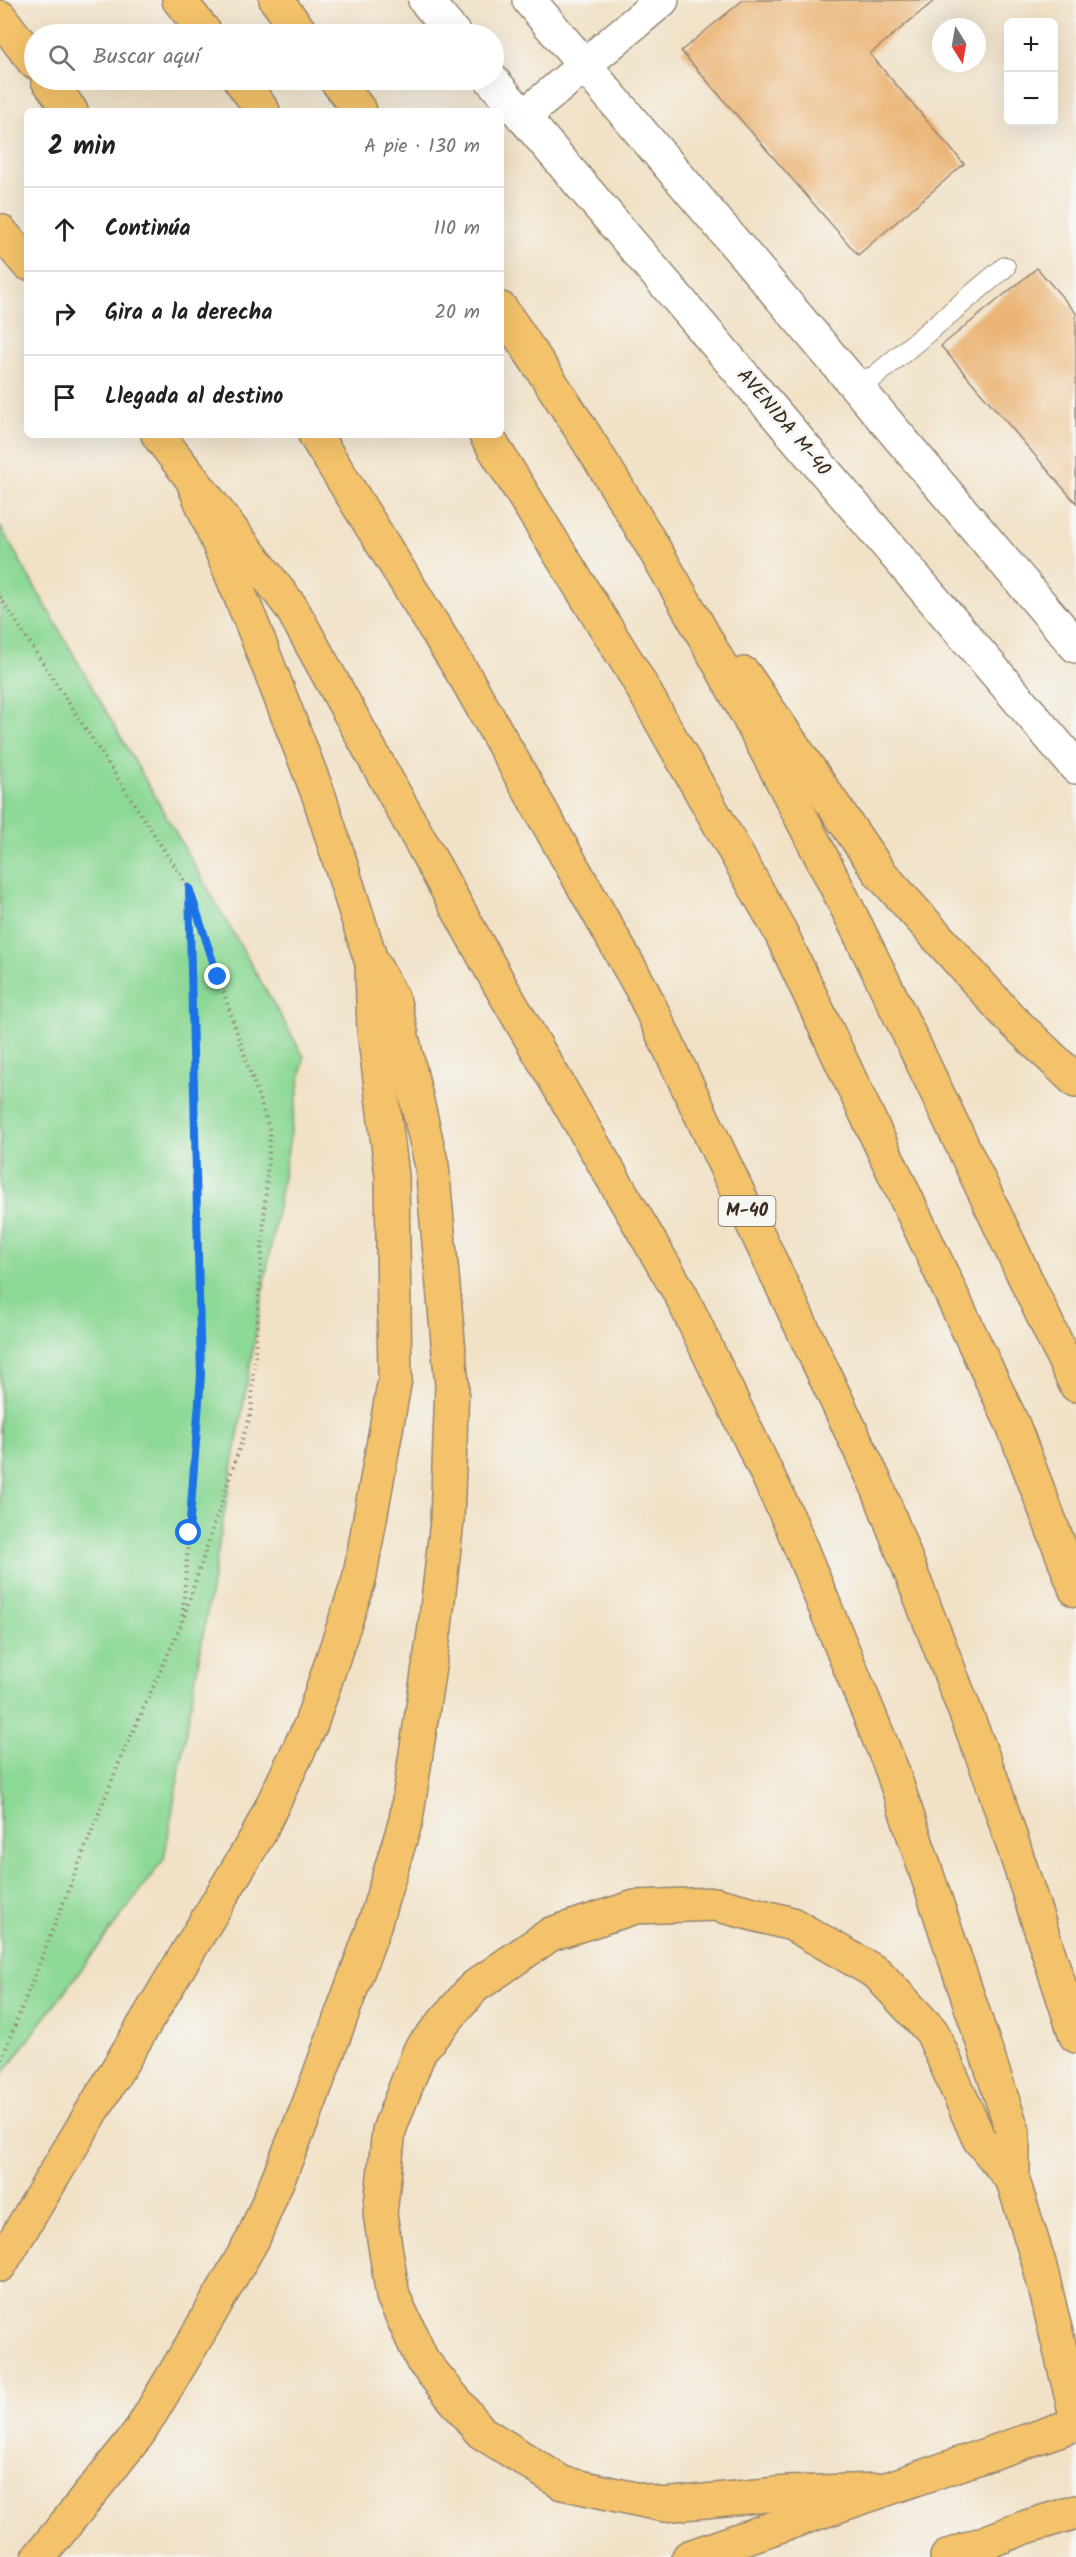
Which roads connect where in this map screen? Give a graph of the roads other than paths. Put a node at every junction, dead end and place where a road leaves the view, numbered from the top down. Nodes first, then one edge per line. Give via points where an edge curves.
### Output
1 (179, 0) edge
2 (276, 0) edge
3 (425, 0) edge
4 (529, 0) edge
5 (662, 0) edge
6 (0, 17) edge
7 (198, 24) edge
8 (294, 24) edge
9 (445, 24) edge
10 (24, 49) edge
11 (584, 66) junction
12 (55, 90) edge
13 (247, 90) edge
14 (344, 90) edge
15 (500, 90) edge
16 (69, 108) edge
17 (261, 108) edge
18 (358, 108) edge
19 (523, 117) junction
20 (0, 231) edge
21 (24, 259) edge
22 (1005, 267) dead end
23 (504, 313) edge
24 (853, 382) junction
25 (160, 438) edge
26 (317, 438) edge
27 (488, 438) edge
28 (194, 484) junction
29 (687, 606) junction
30 (1076, 646) edge
31 (1074, 760) edge
32 (371, 960) junction
33 (1076, 1081) edge
34 (1076, 1385) edge
35 (1076, 1590) edge
36 (1076, 2036) edge
37 (1013, 2181) junction
38 (0, 2265) edge
39 (1076, 2415) edge
40 (1076, 2424) edge
41 (879, 2490) junction
42 (1076, 2512) edge
43 (39, 2557) edge
44 (689, 2557) edge
45 (947, 2557) edge

1 - 7 highway
2 - 8 highway
3 - 9 street
4 - 11 street
5 - 11 street
6 - 10 highway
11 - 19 street
11 - 24 street
12 - 16 highway
13 - 17 highway
14 - 18 highway
15 - 19 street, AVENIDA M-40
19 - 31 street, AVENIDA M-40
20 - 21 highway
22 - 24 lane via 874,377
23 - 29 highway via 554,384
24 - 30 street
25 - 28 highway
26 - 36 highway, M-40 via 466,680 641,988 878,1488 991,1778
27 - 35 highway via 634,673 780,931 1013,1425
28 - 32 highway via 319,796
28 - 37 highway via 291,607 501,987 681,1295 791,1524 892,1770 1013,2132
29 - 33 highway via 735,660 880,873 1010,1018
29 - 34 highway via 850,911
32 - 38 highway via 374,1031 392,1176 395,1379 359,1580 311,1724 258,1835
32 - 43 highway via 394,1002 432,1166 452,1385 445,1533 406,1820 372,1932 307,2109 253,2238 139,2433
37 - 39 highway via 1039,2263
37 - 41 highway via 979,2139 932,2032 877,1973 792,1924 715,1904 635,1907 551,1934 474,1987 420,2050 389,2130 380,2214 393,2296 422,2360 481,2432 562,2483 663,2505 788,2493
40 - 41 highway
41 - 44 highway
42 - 45 highway

